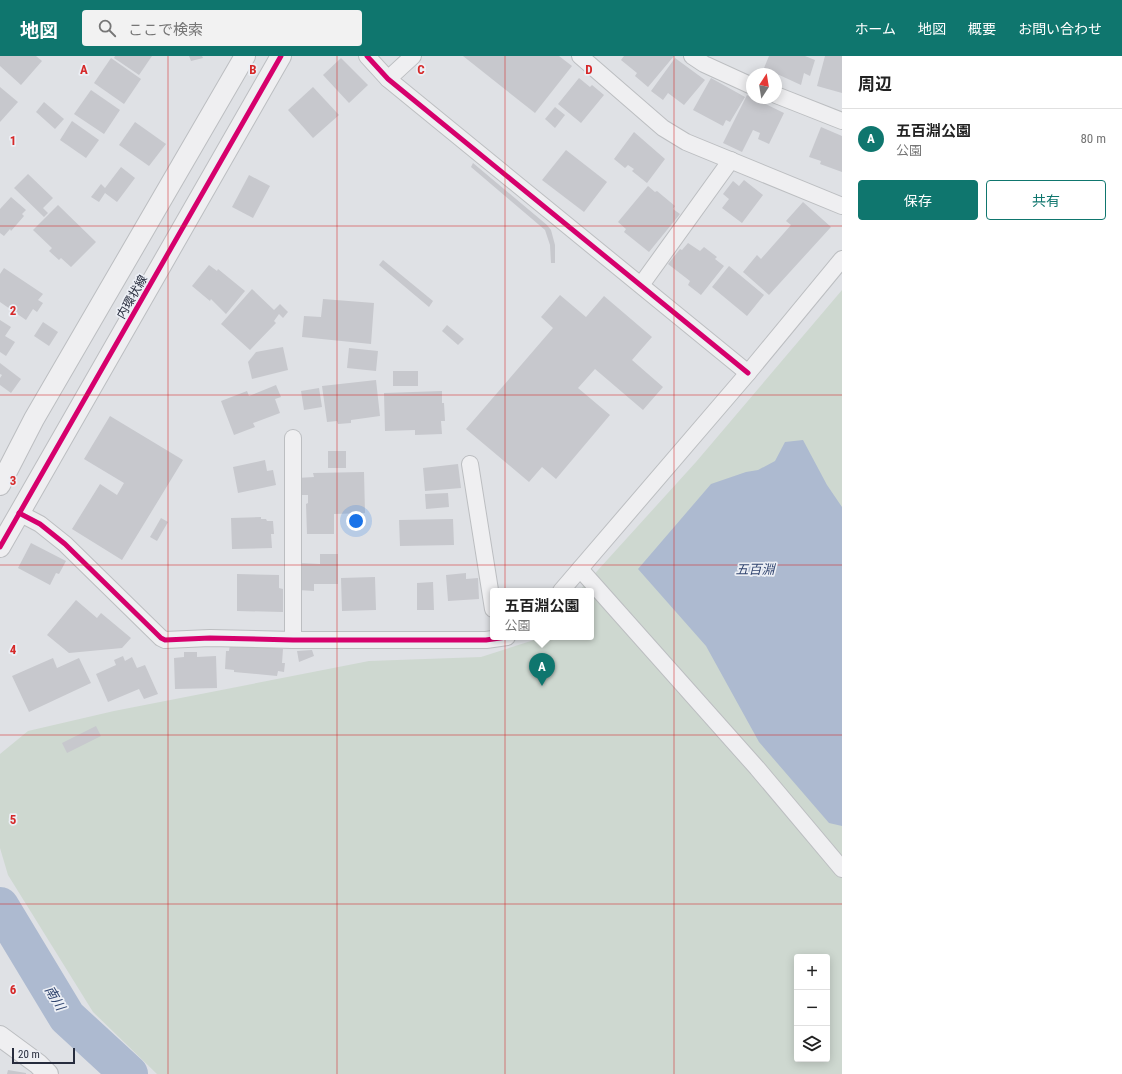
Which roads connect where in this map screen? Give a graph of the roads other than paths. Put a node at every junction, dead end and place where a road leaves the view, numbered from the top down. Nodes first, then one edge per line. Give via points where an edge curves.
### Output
1 (245, 56) edge
2 (281, 56) edge
3 (367, 56) edge
4 (413, 56) edge
5 (580, 56) edge
6 (692, 56) edge
7 (388, 79) junction
8 (746, 83) edge
9 (782, 97) edge
10 (842, 121) edge
11 (731, 160) junction
12 (842, 206) edge
13 (842, 259) edge
14 (641, 286) junction
15 (748, 373) junction
16 (293, 438) dead end
17 (470, 464) dead end
18 (0, 485) edge
19 (19, 513) junction
20 (0, 547) edge
21 (580, 569) junction
22 (564, 588) edge
23 (490, 590) edge
24 (490, 638) edge
25 (293, 640) junction
26 (842, 869) edge
27 (0, 1036) edge
28 (48, 1074) edge

1 - 18 street, 内環状線 via 34,419
2 - 19 street, 内環状線
3 - 7 street
4 - 7 street
5 - 11 street via 663,128 686,142
6 - 8 street
7 - 14 street
9 - 10 street
11 - 12 street
11 - 14 street
13 - 15 street
14 - 15 street
15 - 21 street
16 - 25 street
17 - 23 street
19 - 20 street, 内環状線
19 - 25 street via 40,524 65,544 165,640
21 - 22 street
21 - 26 street via 757,768
24 - 25 street
27 - 28 street

